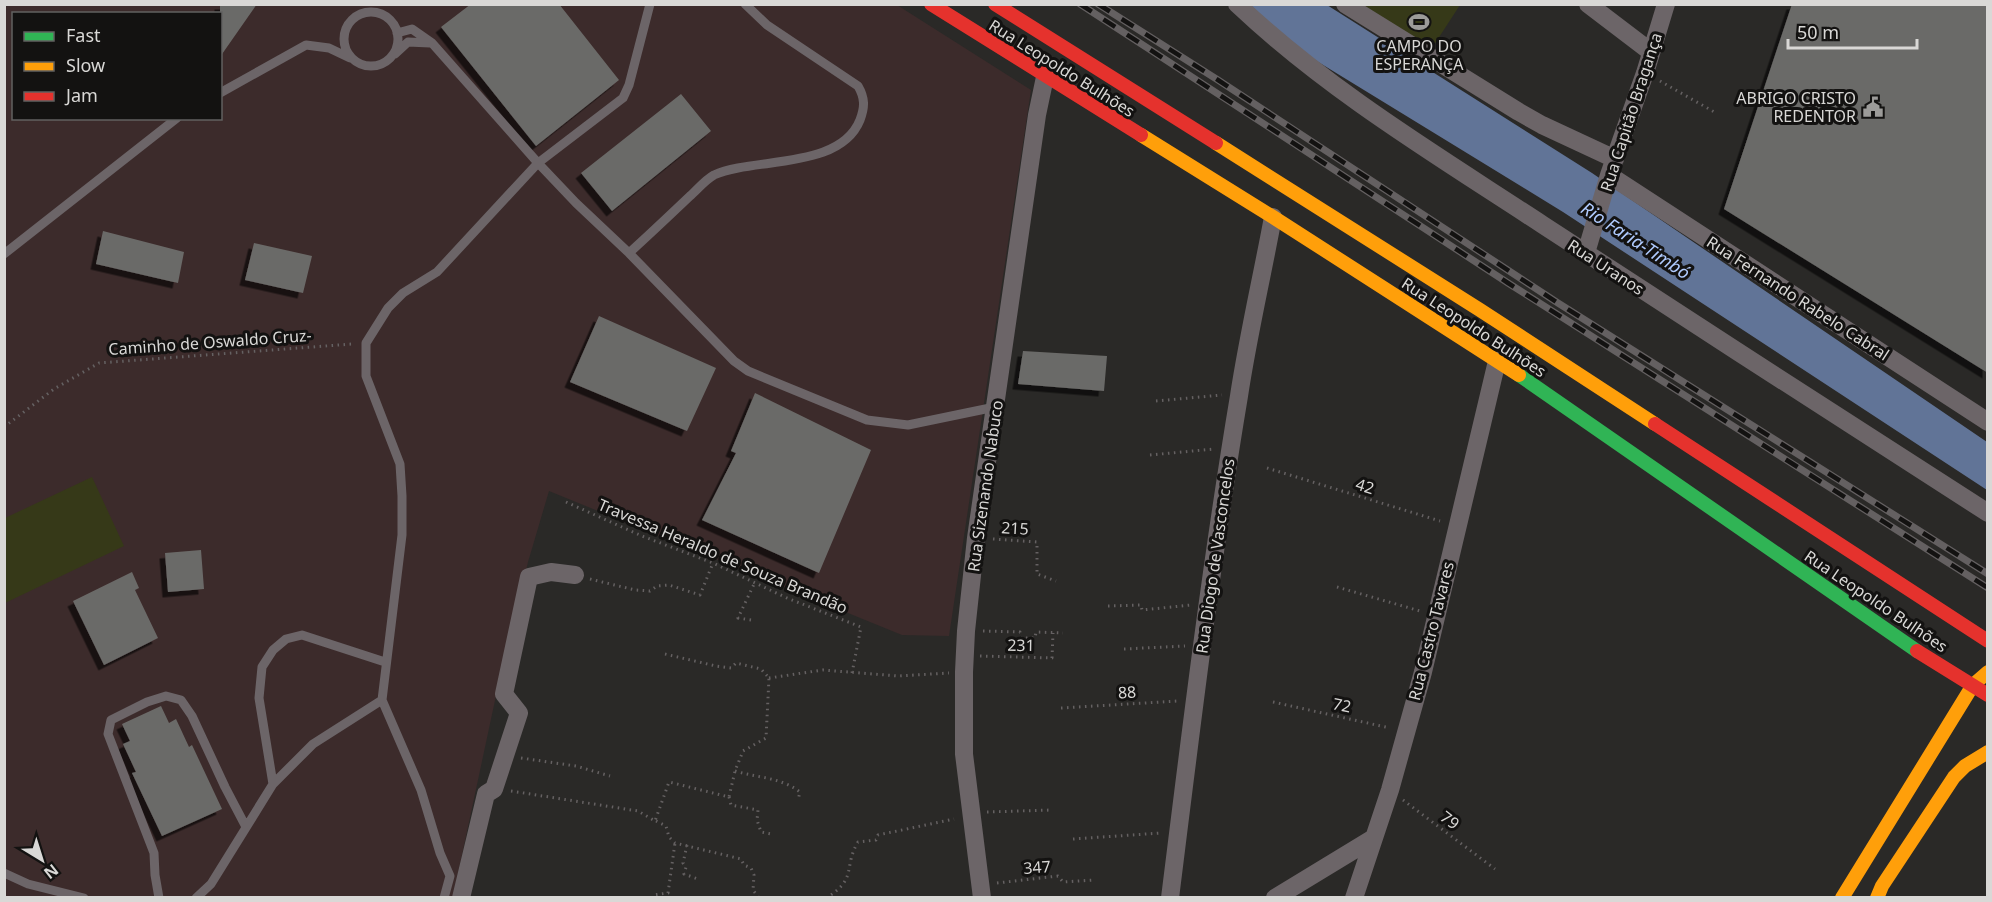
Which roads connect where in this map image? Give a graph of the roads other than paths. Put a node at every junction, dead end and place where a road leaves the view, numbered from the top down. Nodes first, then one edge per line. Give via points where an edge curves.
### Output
1 (650, 4) edge
2 (745, 4) edge
3 (931, 4) edge
4 (995, 4) edge
5 (1237, 4) edge
6 (1345, 4) edge
7 (1588, 4) edge
8 (1665, 4) edge
9 (381, 9) edge
10 (397, 33) junction
11 (432, 43) junction
12 (1651, 52) junction
13 (392, 56) junction
14 (352, 59) junction
15 (1045, 77) junction
16 (222, 92) edge
17 (174, 120) edge
18 (538, 163) junction
19 (1611, 172) junction
20 (1273, 217) junction
21 (1590, 245) junction
22 (629, 253) junction
23 (4, 254) edge
24 (1517, 358) dead end
25 (1497, 361) junction
26 (1559, 378) dead end
27 (995, 406) junction
28 (1641, 413) junction
29 (1988, 422) edge
30 (1988, 513) edge
31 (575, 575) road end
32 (1988, 640) edge
33 (385, 662) junction
34 (1988, 672) edge
35 (1973, 685) junction
36 (1988, 695) edge
37 (382, 700) junction
38 (1988, 752) edge
39 (273, 784) junction
40 (246, 827) junction
41 (1372, 839) junction
42 (4, 873) edge
43 (981, 891) edge
44 (84, 897) edge
45 (159, 897) edge
46 (196, 897) edge
47 (444, 897) edge
48 (461, 897) edge
49 (1170, 897) edge
50 (1275, 897) edge
51 (1354, 897) edge
52 (1842, 897) edge
53 (1877, 897) edge

1 - 18 lane via 623,98
2 - 22 lane via 767,25 858,86 864,105 857,127 834,147 815,155 712,176
3 - 15 main road, Rua Leopoldo Bulhões
4 - 28 main road, Rua Leopoldo Bulhões
5 - 21 street, Rua Uranos via 1273,38 1377,116
6 - 19 street, Rua Fernando Rabelo Cabral
7 - 12 street
8 - 12 street, Rua Capitão Bragança
9 - 10 lane
9 - 14 lane via 362,14 348,25 344,43
10 - 11 lane via 412,29
10 - 13 lane
11 - 13 lane via 408,42
11 - 18 lane
12 - 19 street, Rua Capitão Bragança
13 - 14 lane via 378,66
14 - 16 lane via 329,48 306,45
15 - 20 main road, Rua Leopoldo Bulhões
15 - 27 street, Rua Sizenando Nabuco via 1036,115
17 - 23 lane
18 - 22 lane
18 - 33 lane via 437,272 403,293 388,308 366,343 366,376 400,464 402,496 402,535
19 - 21 street, Rua Capitão Bragança
19 - 29 street, Rua Fernando Rabelo Cabral
20 - 25 main road, Rua Leopoldo Bulhões
20 - 49 street, Rua Diogo de Vasconcelos via 1239,394 1207,603
21 - 30 street, Rua Uranos
22 - 27 lane via 716,344 748,371 867,420 886,423 908,425
24 - 25 main road via 1503,357
25 - 35 main road, Rua Leopoldo Bulhões via 1897,638
25 - 41 street, Rua Castro Tavares via 1406,731
26 - 28 main road via 1614,405
27 - 43 street, Rua Sizenando Nabuco via 976,538 964,664 964,754
28 - 32 main road, Rua Leopoldo Bulhões
31 - 48 street via 550,572 529,577 504,694 519,713 494,789 486,794
33 - 37 lane
33 - 39 lane via 302,635 286,639 273,650 262,667 259,698
34 - 35 main road
35 - 36 main road, Rua Leopoldo Bulhões
35 - 52 main road
37 - 39 lane via 313,744
37 - 47 lane via 421,790 450,876
38 - 53 main road via 1954,777
39 - 40 lane
40 - 45 lane via 192,716 180,700 165,696 111,720 108,734 154,853
40 - 46 lane via 211,884
41 - 50 street
41 - 51 street, Rua Castro Tavares
42 - 44 lane via 28,884

